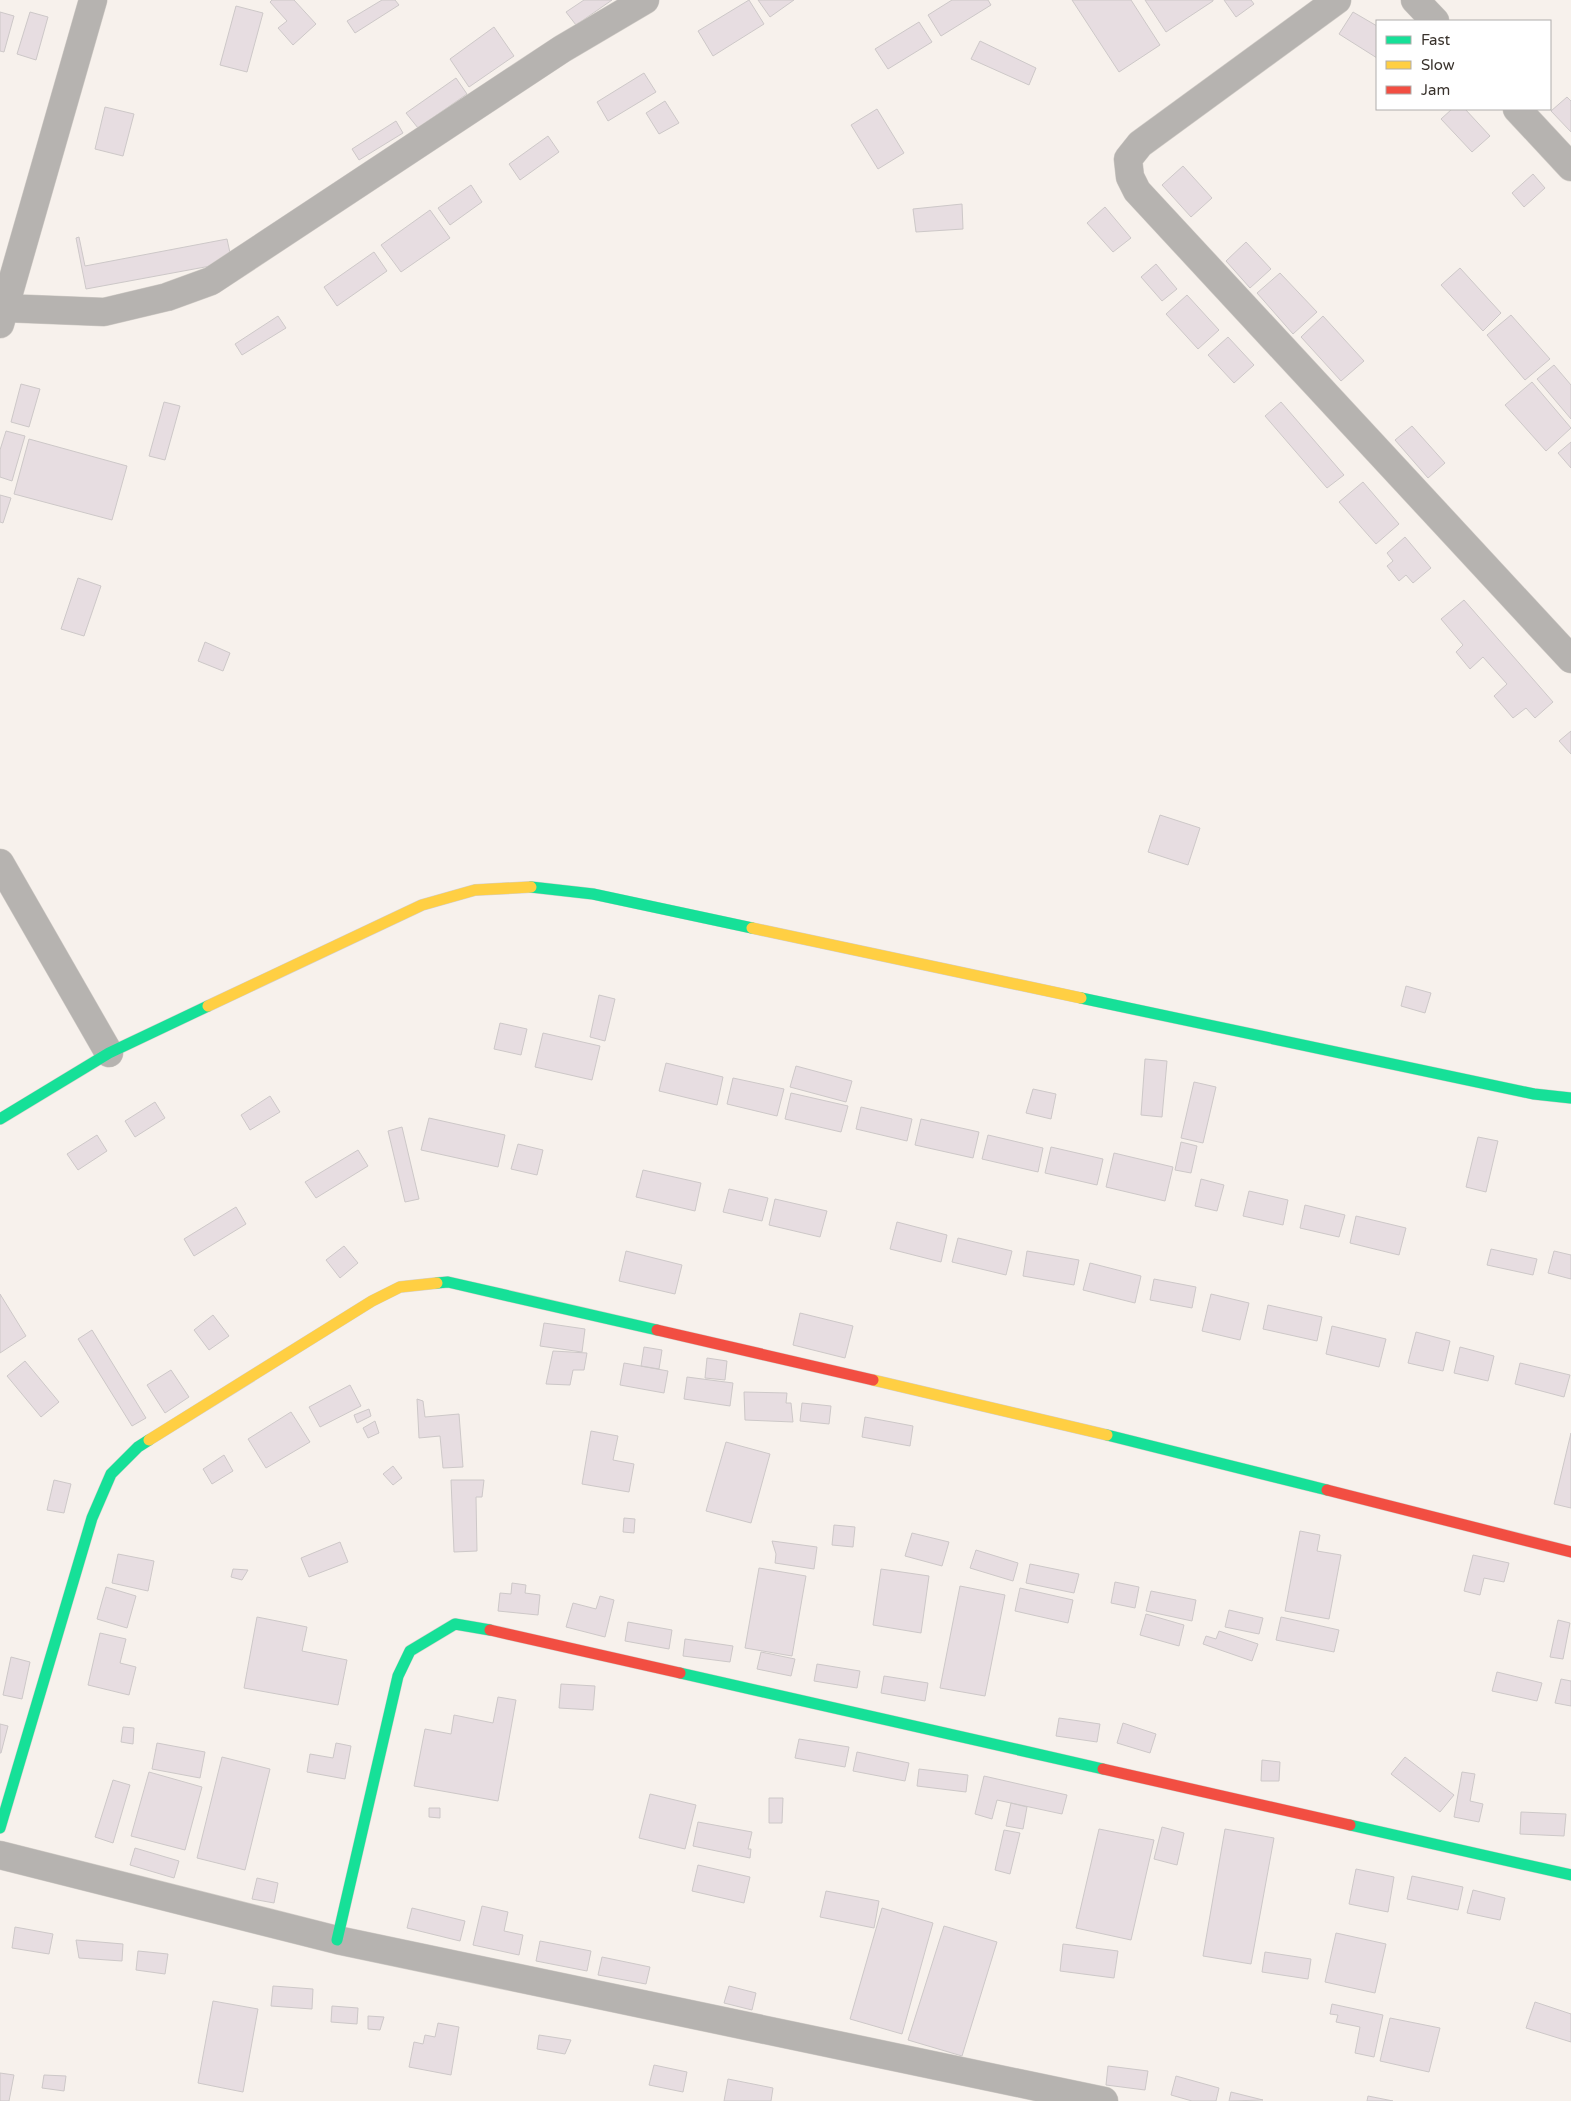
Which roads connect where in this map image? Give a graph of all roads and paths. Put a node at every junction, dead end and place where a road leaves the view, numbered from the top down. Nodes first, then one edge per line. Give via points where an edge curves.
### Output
1 (93, 0) edge
2 (645, 0) edge
3 (1336, 0) edge
4 (1416, 0) edge
5 (1434, 20) edge
6 (1517, 110) edge
7 (1571, 167) edge
8 (2, 317) edge
9 (1571, 659) edge
10 (0, 863) edge
11 (109, 1053) junction
12 (1571, 1098) edge
13 (0, 1119) edge
14 (1571, 1552) edge
15 (0, 1828) edge
16 (0, 1855) edge
17 (1571, 1875) edge
18 (337, 1940) junction
19 (1104, 2101) edge

1 - 8 street
2 - 8 street via 562,49 211,282 167,298 104,312
3 - 9 street via 1140,144 1128,159 1130,176 1137,191
4 - 5 street
6 - 7 street
10 - 11 street
11 - 12 street via 422,905 475,890 530,887 593,894 1534,1094
11 - 13 street
14 - 15 street via 1108,1435 448,1282 400,1287 372,1301 138,1447 111,1474 92,1518
16 - 18 street
17 - 18 street via 455,1624 410,1652 398,1676
18 - 19 street

